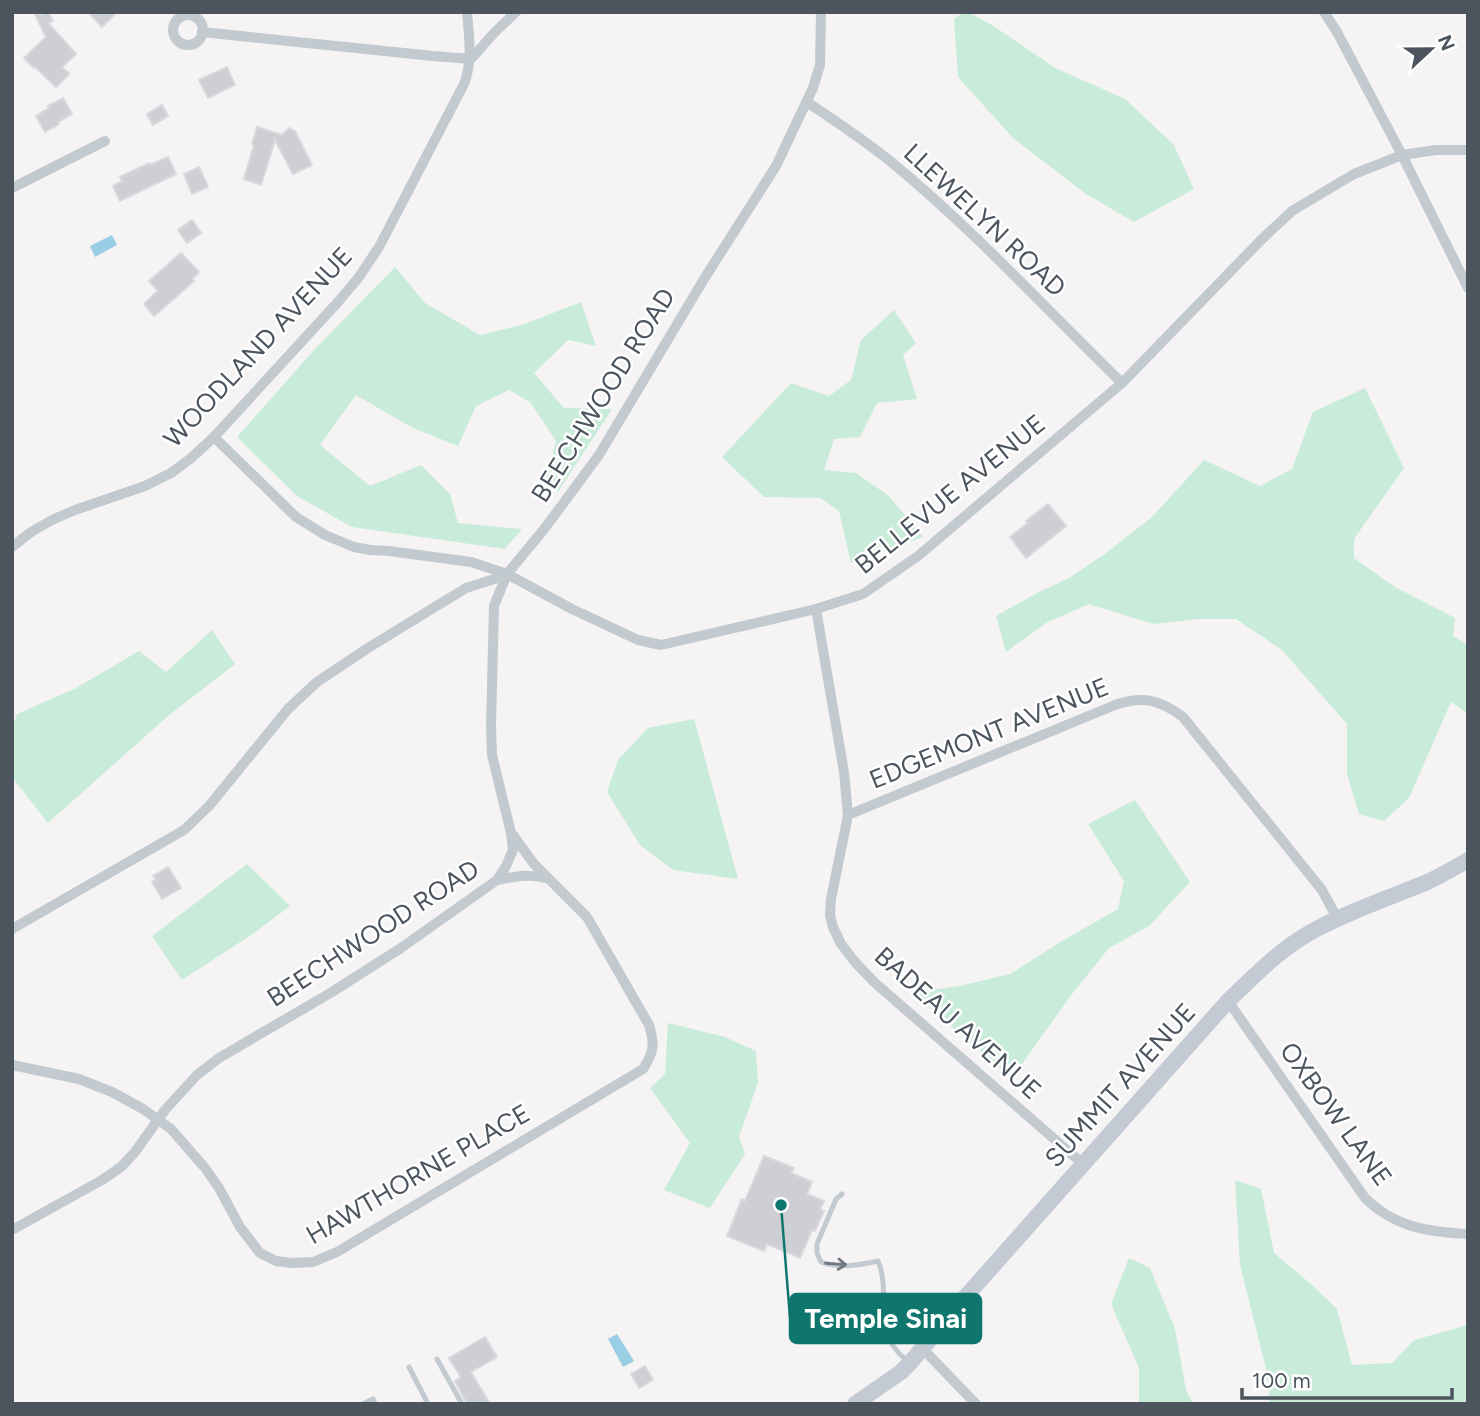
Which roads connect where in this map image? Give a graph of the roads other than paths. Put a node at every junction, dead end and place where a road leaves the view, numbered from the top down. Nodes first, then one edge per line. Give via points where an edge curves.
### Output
1 (467, 12) edge
2 (516, 12) edge
3 (821, 12) edge
4 (1324, 12) edge
5 (202, 32) dead end
6 (471, 59) junction
7 (807, 102) junction
8 (105, 141) dead end
9 (1468, 150) edge
10 (1402, 155) junction
11 (12, 188) edge
12 (1468, 288) edge
13 (1122, 383) junction
14 (214, 437) junction
15 (14, 542) edge
16 (508, 574) junction
17 (816, 610) junction
18 (848, 815) junction
19 (511, 833) junction
20 (1468, 860) edge
21 (548, 879) junction
22 (497, 880) junction
23 (1337, 918) junction
24 (12, 929) edge
25 (1228, 1001) junction
26 (12, 1065) edge
27 (158, 1120) junction
28 (1083, 1164) junction
29 (842, 1194) dead end
30 (12, 1230) edge
31 (1468, 1234) edge
32 (922, 1348) junction
33 (437, 1359) dead end
34 (910, 1363) junction
35 (409, 1367) dead end
36 (363, 1404) edge
37 (375, 1404) edge
38 (428, 1404) edge
39 (461, 1404) edge
40 (855, 1404) edge
41 (976, 1404) edge

1 - 6 street, WOODLAND AVENUE
2 - 6 street
3 - 7 street, BEECHWOOD ROAD via 820,65
4 - 10 street
5 - 6 street
6 - 14 street, WOODLAND AVENUE via 464,84 359,277
7 - 13 street, LLEWELYN ROAD via 931,196
7 - 16 street, BEECHWOOD ROAD via 776,166 599,455
8 - 11 street
9 - 10 street, BELLEVUE AVENUE
10 - 12 street
10 - 13 street, BELLEVUE AVENUE via 1354,174 1292,211
13 - 17 street, BELLEVUE AVENUE via 918,556 863,594
14 - 15 street, WOODLAND AVENUE via 171,473 52,520
14 - 16 street, BELLEVUE AVENUE via 296,517 325,536 370,550 455,558
16 - 17 street, BELLEVUE AVENUE via 638,640 661,645
16 - 19 street, BEECHWOOD ROAD via 494,606 491,727 492,755
16 - 24 street via 466,588 317,682 288,709 184,830
17 - 18 street, BADEAU AVENUE
18 - 23 street, EDGEMONT AVENUE via 1115,705 1140,699 1156,701 1183,717 1322,890
18 - 28 street, BADEAU AVENUE via 830,907 841,944 874,982
19 - 21 street, HAWTHORNE PLACE
19 - 22 street, BEECHWOOD ROAD via 513,850
20 - 23 street, SUMMIT AVENUE via 1427,882
21 - 22 street via 525,875
21 - 27 street, HAWTHORNE PLACE via 587,917 649,1025 654,1041 643,1069 313,1262 276,1261 260,1253 205,1168
22 - 27 street, BEECHWOOD ROAD via 401,948 219,1058 197,1075
23 - 25 street, SUMMIT AVENUE via 1280,953
25 - 28 street, SUMMIT AVENUE
25 - 31 street, OXBOW LANE via 1364,1198 1391,1218 1420,1229
26 - 27 street, HAWTHORNE PLACE via 79,1079 112,1092
27 - 30 street, BEECHWOOD ROAD via 121,1167
28 - 32 street, SUMMIT AVENUE
29 -> 34 lane via 836,1199 817,1253 821,1262 831,1266 878,1261 883,1273 883,1325 888,1340
32 - 34 street, SUMMIT AVENUE
32 - 41 street
33 - 39 lane
34 - 40 street, SUMMIT AVENUE
35 - 38 lane
36 - 37 lane via 373,1399

